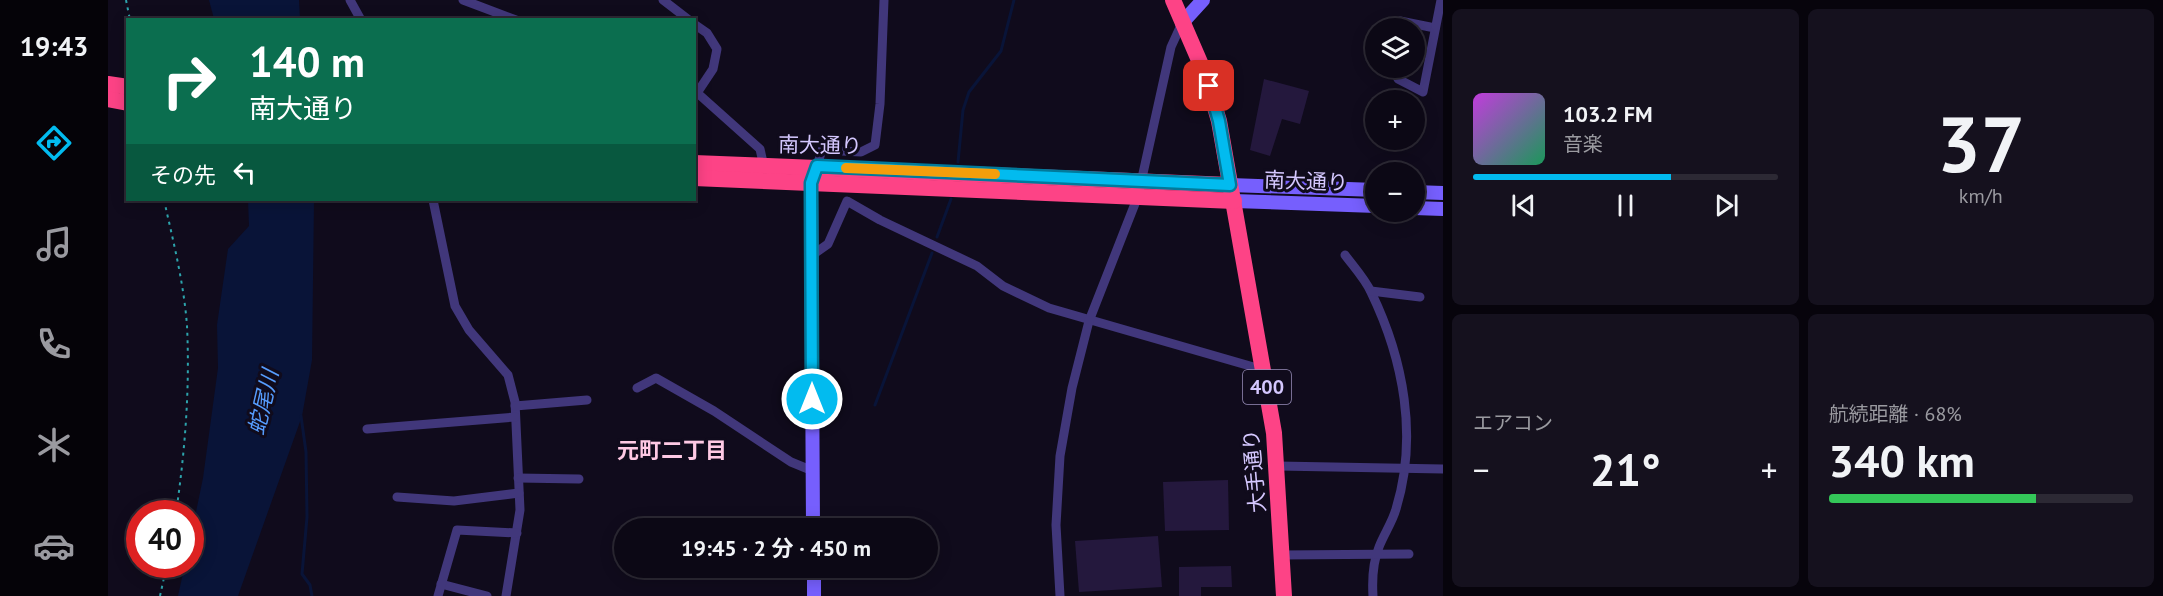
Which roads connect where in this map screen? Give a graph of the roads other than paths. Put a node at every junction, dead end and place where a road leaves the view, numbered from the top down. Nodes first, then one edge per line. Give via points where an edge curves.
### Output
1 (351, 0) edge
2 (463, 0) edge
3 (663, 0) edge
4 (884, 0) edge
5 (1173, 0) edge
6 (1203, 0) edge
7 (1441, 0) edge
8 (360, 18) edge
9 (511, 18) edge
10 (686, 18) edge
11 (1182, 23) junction
12 (696, 25) edge
13 (1425, 26) edge
14 (1435, 28) junction
15 (1398, 78) edge
16 (108, 84) edge
17 (126, 87) edge
18 (696, 92) edge
19 (108, 99) edge
20 (126, 103) edge
21 (696, 163) edge
22 (817, 166) junction
23 (764, 167) junction
24 (696, 178) edge
25 (811, 183) junction
26 (1140, 188) junction
27 (1365, 190) edge
28 (1425, 192) edge
29 (1232, 193) junction
30 (1443, 193) edge
31 (433, 201) edge
32 (1365, 205) edge
33 (1425, 208) edge
34 (1443, 209) edge
35 (1345, 255) dead end
36 (811, 256) junction
37 (1371, 291) junction
38 (1420, 297) dead end
39 (1089, 321) junction
40 (1264, 370) junction
41 (637, 388) dead end
42 (587, 400) dead end
43 (515, 406) junction
44 (515, 417) junction
45 (367, 429) dead end
46 (1278, 466) junction
47 (1406, 468) junction
48 (1443, 469) edge
49 (813, 471) junction
50 (518, 478) junction
51 (579, 479) dead end
52 (519, 493) junction
53 (397, 497) dead end
54 (813, 518) edge
55 (517, 533) junction
56 (1409, 554) dead end
57 (1282, 555) junction
58 (1377, 555) junction
59 (814, 578) edge
60 (441, 584) junction
61 (438, 596) edge
62 (487, 596) edge
63 (506, 596) edge
64 (814, 596) edge
65 (1060, 596) edge
66 (1284, 596) edge
67 (1373, 596) edge

1 - 8 street
2 - 9 street
3 - 10 street
4 - 22 street via 875,145 861,152 822,150
5 - 11 highway, 400
6 - 11 street
7 - 14 street
11 - 26 street via 1171,47
11 - 29 highway, 400 via 1212,98
12 - 18 street via 707,33 717,49 713,69
13 - 14 street
14 - 15 street via 1423,92
16 - 17 highway
18 - 23 street via 760,149
19 - 20 highway
21 - 23 highway, 南大通り
22 - 23 highway, 南大通り
22 - 25 street
22 - 26 highway, 南大通り
24 - 25 highway, 南大通り
25 - 26 highway, 南大通り
25 - 36 street
26 - 29 highway, 南大通り
26 - 39 street
27 - 29 street, 南大通り
28 - 30 street
29 - 32 street, 南大通り
29 - 40 highway, 大手通り / 400
31 - 43 street via 455,306 469,330 508,375
33 - 34 street
35 - 37 street
36 - 39 street via 828,244 847,201 977,266 1003,286 1049,308
36 - 49 street
37 - 38 street
37 - 47 street via 1403,382
39 - 40 street
39 - 65 street via 1060,456 1056,525
40 - 46 highway, 大手通り / 400
41 - 49 street via 656,378 791,462
42 - 43 street
43 - 44 street
44 - 45 street
44 - 50 street
46 - 47 street
46 - 57 highway, 大手通り / 400
47 - 48 street
47 - 58 street via 1396,510
49 - 54 street
50 - 51 street
50 - 52 street
52 - 53 street via 454,501
52 - 55 street
55 - 60 street via 457,531
55 - 63 street
56 - 58 street
57 - 58 street
57 - 66 highway, 大手通り / 400
58 - 67 street
59 - 64 street
60 - 61 street
60 - 62 street

